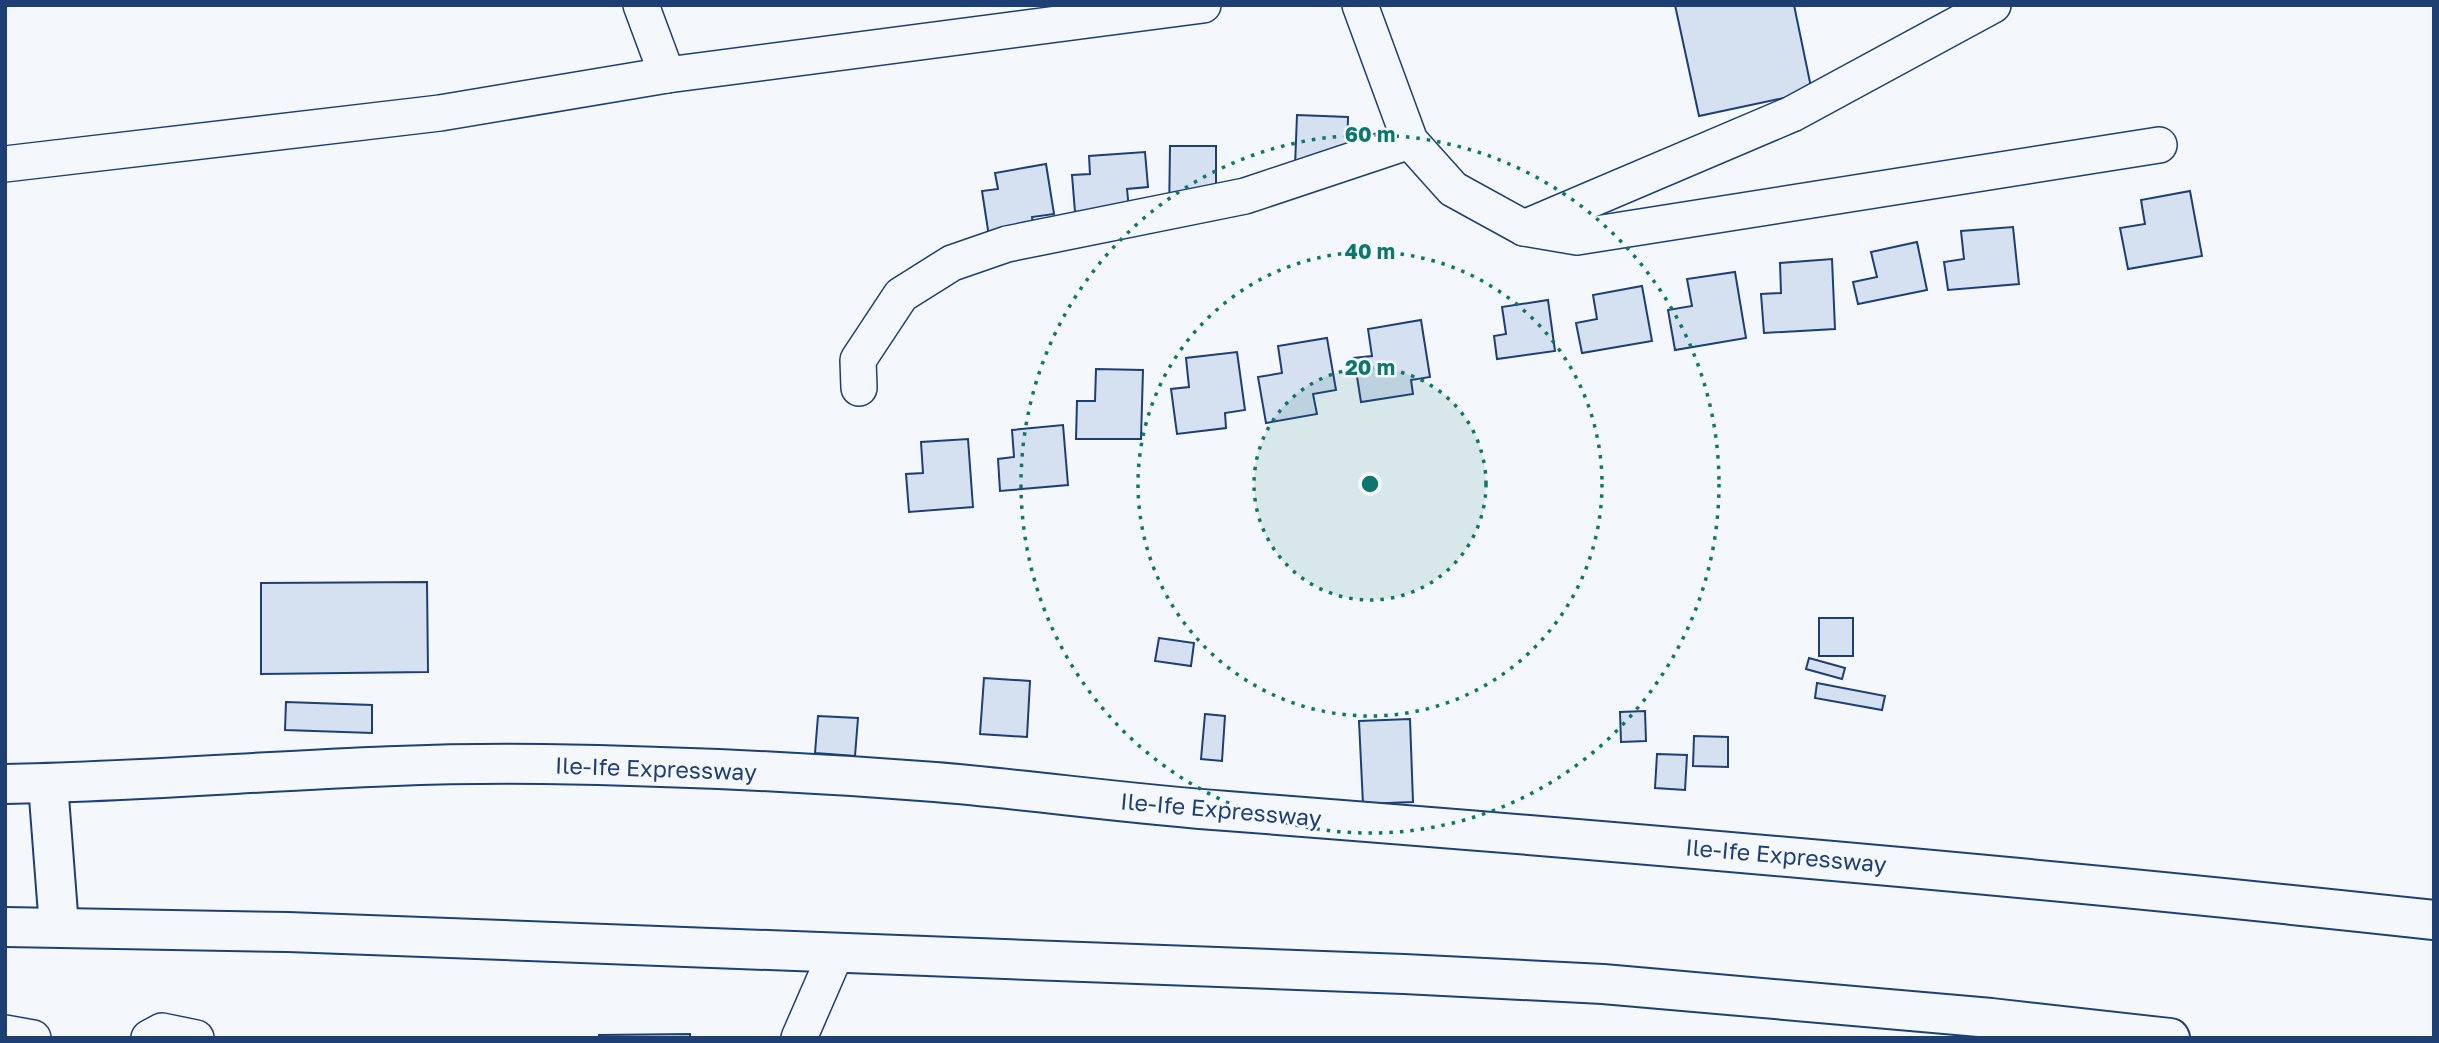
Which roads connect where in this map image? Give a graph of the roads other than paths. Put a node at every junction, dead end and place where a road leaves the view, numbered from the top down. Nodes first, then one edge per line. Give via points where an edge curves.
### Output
1 (641, 5) edge
2 (1203, 5) edge
3 (1360, 5) edge
4 (1993, 5) edge
5 (667, 75) junction
6 (1410, 141) junction
7 (2159, 145) dead end
8 (5, 164) edge
9 (1524, 228) junction
10 (859, 388) dead end
11 (5, 784) edge
12 (48, 784) junction
13 (2434, 920) edge
14 (5, 927) edge
15 (59, 927) junction
16 (836, 953) junction
17 (5, 1033) edge
18 (33, 1038) edge
19 (149, 1038) edge
20 (196, 1038) edge
21 (799, 1038) edge
22 (2170, 1038) edge

1 - 5 street
2 - 5 street
3 - 6 street
4 - 9 street via 1792,114
5 - 8 street via 440,113
6 - 9 street via 1453,189
6 - 10 street via 1245,196 1007,244 952,263 901,295 858,360
7 - 9 street via 1577,237
11 - 12 highway, Ile-Ife Expressway
12 - 13 highway, Ile-Ife Expressway via 279,769 540,764 769,772 937,782 1219,811 1868,862
12 - 15 highway
14 - 15 highway
15 - 16 highway
16 - 21 street
16 - 22 highway via 1603,984
17 - 18 street
19 - 20 street via 162,1031

